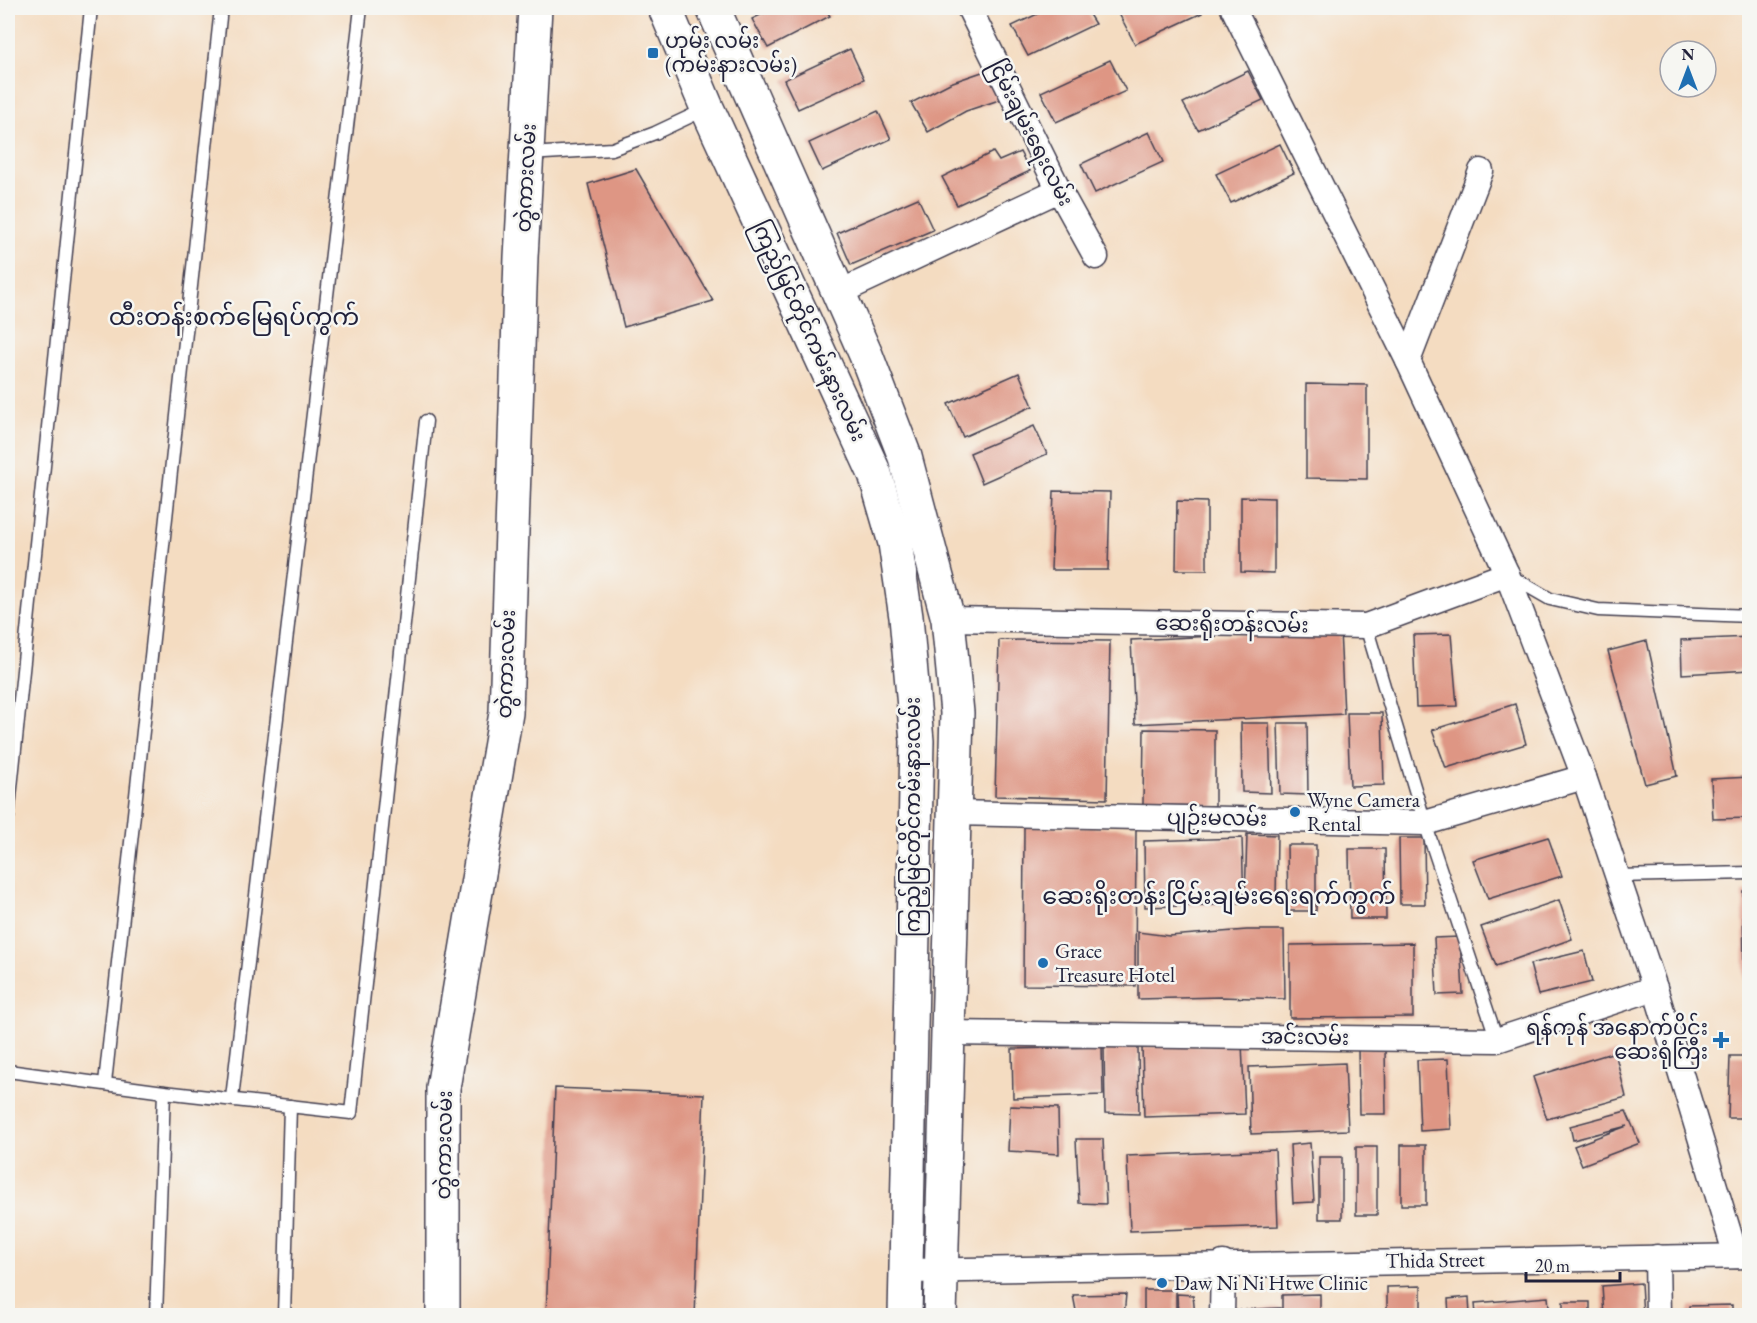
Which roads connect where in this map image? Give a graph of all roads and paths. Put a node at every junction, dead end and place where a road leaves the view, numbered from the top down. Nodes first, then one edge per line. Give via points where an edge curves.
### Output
1 (92, 8) edge
2 (221, 8) edge
3 (361, 8) edge
4 (535, 8) edge
5 (665, 8) edge
6 (713, 8) edge
7 (969, 8) edge
8 (1233, 8) edge
9 (707, 108) junction
10 (527, 154) junction
11 (1481, 171) dead end
12 (1059, 189) junction
13 (1096, 257) dead end
14 (838, 293) junction
15 (1408, 361) junction
16 (426, 422) dead end
17 (1507, 574) junction
18 (1749, 616) edge
19 (948, 619) junction
20 (1366, 626) junction
21 (1584, 777) junction
22 (952, 813) junction
23 (8, 817) edge
24 (1425, 823) junction
25 (1749, 873) edge
26 (1617, 876) junction
27 (1655, 988) junction
28 (947, 1033) junction
29 (1497, 1040) junction
30 (8, 1071) edge
31 (105, 1083) junction
32 (164, 1092) junction
33 (232, 1098) junction
34 (290, 1106) junction
35 (910, 1110) junction
36 (945, 1110) junction
37 (1743, 1256) edge
38 (1657, 1257) junction
39 (1223, 1263) junction
40 (941, 1270) junction
41 (906, 1271) junction
42 (156, 1316) edge
43 (284, 1316) edge
44 (443, 1316) edge
45 (905, 1316) edge
46 (940, 1316) edge
47 (1222, 1316) edge
48 (1658, 1316) edge

1 - 23 lane
2 - 31 lane
3 - 33 lane
4 - 10 main road, တွဲကားလမ်း
5 - 9 main road, ကြည့်မြင်တိုင်ကမ်းနားလမ်း
6 - 14 main road, ကြည့်မြင်တိုင်ကမ်းနားလမ်း
7 - 12 street, ငြိမ်းချမ်းရေးလမ်း
8 - 15 street
9 - 10 lane via 655,134 612,149
9 - 35 main road, ကြည့်မြင်တိုင်ကမ်းနားလမ်း via 875,474 895,543 917,741
10 - 44 main road, တွဲကားလမ်း via 506,713 443,1088
11 - 15 street
12 - 13 street, ငြိမ်းချမ်းရေးလမ်း
12 - 14 street
14 - 19 main road, ကြည့်မြင်တိုင်ကမ်းနားလမ်း via 905,457
15 - 17 street
16 - 34 lane via 351,1113
17 - 18 lane via 1551,599 1598,610
17 - 20 street, ဆေးရိုးတန်းလမ်း
17 - 21 street
19 - 20 street, ဆေးရိုးတန်းလမ်း
19 - 22 main road, ကြည့်မြင်တိုင်ကမ်းနားလမ်း via 957,712
20 - 24 lane
21 - 24 street, ပျဉ်းမလမ်း
21 - 26 street
22 - 24 street, ပျဉ်းမလမ်း
22 - 28 main road, ကြည့်မြင်တိုင်ကမ်းနားလမ်း
24 - 29 lane
25 - 26 lane
26 - 27 street
27 - 29 street, အင်းလမ်း
27 - 37 street
28 - 29 street, အင်းလမ်း
28 - 36 main road, ကြည့်မြင်တိုင်ကမ်းနားလမ်း
30 - 31 lane
31 - 32 lane
32 - 33 lane
32 - 42 lane
33 - 34 lane
34 - 43 lane
35 - 36 main road
35 - 41 main road, ကြည့်မြင်တိုင်ကမ်းနားလမ်း
36 - 40 main road, ကြည့်မြင်တိုင်ကမ်းနားလမ်း
37 - 38 street, Thida Street
38 - 39 street, Thida Street
38 - 48 street
39 - 40 street, Thida Street
39 - 47 street
40 - 41 street, Thida Street
40 - 46 main road, ကြည့်မြင်တိုင်ကမ်းနားလမ်း
41 - 45 main road, ကြည့်မြင်တိုင်ကမ်းနားလမ်း

